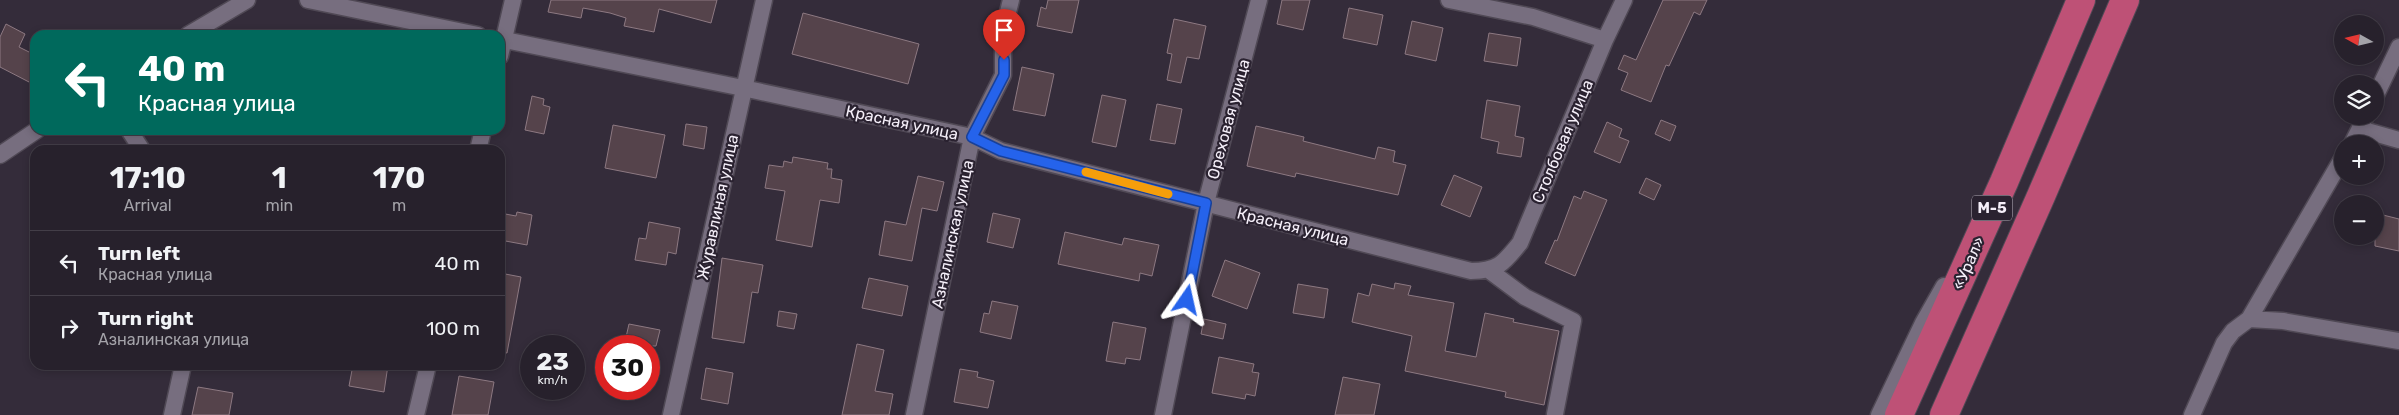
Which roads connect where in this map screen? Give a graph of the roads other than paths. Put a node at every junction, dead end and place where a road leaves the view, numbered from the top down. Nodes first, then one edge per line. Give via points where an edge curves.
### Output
1 (247, 0) edge
2 (308, 0) edge
3 (513, 0) edge
4 (764, 0) edge
5 (1011, 0) edge
6 (1259, 0) edge
7 (1449, 0) edge
8 (1624, 0) edge
9 (2081, 0) edge
10 (2124, 1) edge
11 (196, 30) edge
12 (454, 30) edge
13 (505, 30) edge
14 (1605, 40) junction
15 (505, 46) edge
16 (2399, 47) edge
17 (2384, 78) edge
18 (743, 88) junction
19 (2367, 125) edge
20 (30, 135) edge
21 (972, 137) junction
22 (2399, 140) edge
23 (0, 155) edge
24 (2334, 173) edge
25 (2004, 182) junction
26 (1206, 203) junction
27 (1490, 271) junction
28 (2248, 319) junction
29 (2399, 341) edge
30 (182, 370) edge
31 (427, 370) edge
32 (1555, 414) edge
33 (172, 415) edge
34 (416, 415) edge
35 (671, 415) edge
36 (914, 415) edge
37 (1163, 415) edge
38 (1879, 415) edge
39 (1899, 415) edge
40 (1944, 415) edge
41 (2192, 415) edge

1 - 11 street
2 - 12 street
3 - 13 street
4 - 18 street, Журавлиная улица
5 - 21 street, Азналинская улица via 1003,32 1004,75
6 - 26 street, Ореховая улица
7 - 14 street via 1533,18
8 - 14 street, Столбовая улица
9 - 25 highway, «Урал» / М-5
10 - 40 highway, М-5
14 - 27 street, Столбовая улица via 1520,243 1504,262
15 - 18 street, Красная улица
16 - 17 street
18 - 21 street, Красная улица
18 - 35 street, Журавлиная улица
19 - 22 street
20 - 23 street
21 - 26 street, Красная улица via 1001,151
21 - 36 street, Азналинская улица
24 - 28 street
25 - 38 street via 1923,324
25 - 39 highway, «Урал» / М-5
26 - 27 street, Красная улица via 1471,271
26 - 37 street, Ореховая улица
27 - 32 street via 1525,297 1573,321
28 - 29 street via 2283,321
28 - 41 street via 2233,330 2224,343
30 - 33 street
31 - 34 street

